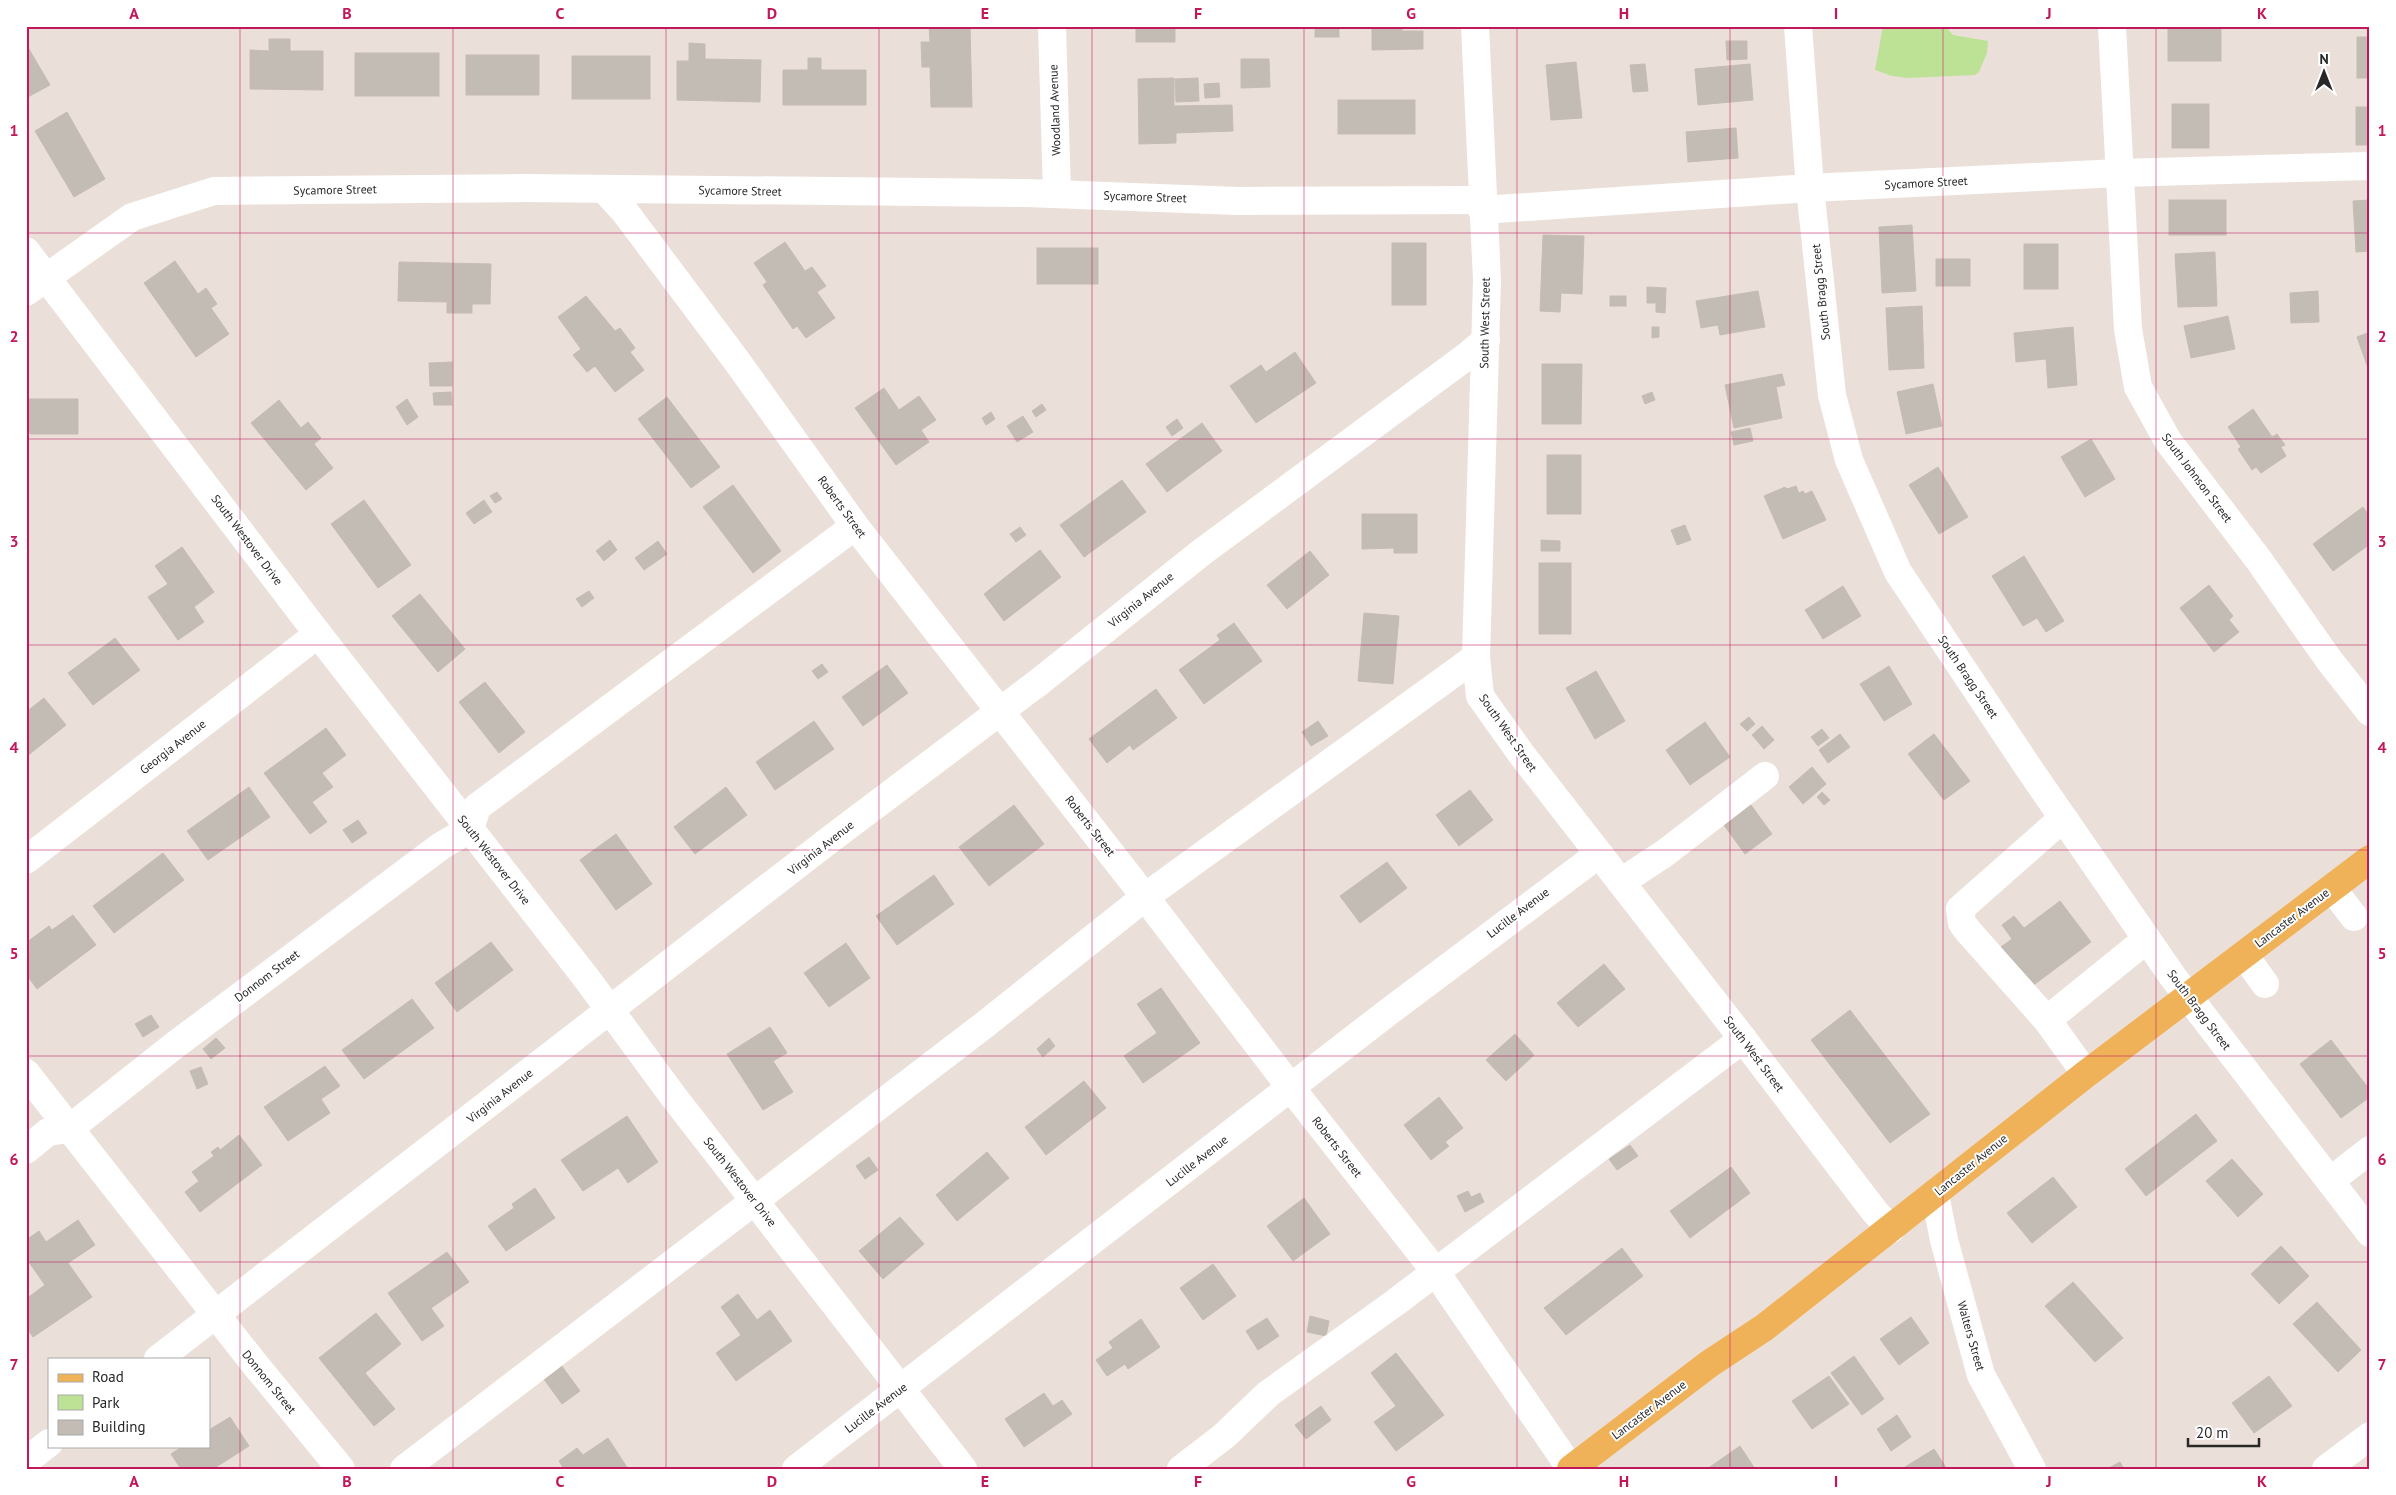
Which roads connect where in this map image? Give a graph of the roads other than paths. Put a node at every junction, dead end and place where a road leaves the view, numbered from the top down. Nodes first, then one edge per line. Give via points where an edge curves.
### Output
1 (1052, 26) edge
2 (1475, 26) edge
3 (1798, 26) edge
4 (2112, 26) edge
5 (2370, 166) edge
6 (2119, 173) junction
7 (1810, 188) junction
8 (604, 189) junction
9 (1057, 194) junction
10 (1482, 205) junction
11 (26, 251) edge
12 (36, 285) edge
13 (1486, 340) junction
14 (855, 526) junction
15 (318, 634) junction
16 (1476, 657) junction
17 (1000, 712) junction
18 (2370, 712) edge
19 (1765, 776) dead end
20 (2065, 820) junction
21 (470, 829) junction
22 (1599, 854) junction
23 (2370, 859) edge
24 (26, 860) edge
25 (1621, 882) junction
26 (2332, 888) junction
27 (1145, 897) junction
28 (2354, 917) dead end
29 (2147, 939) junction
30 (2244, 955) junction
31 (2265, 984) dead end
32 (2189, 997) junction
33 (610, 1011) junction
34 (2047, 1020) junction
35 (1743, 1039) junction
36 (26, 1073) edge
37 (2086, 1074) junction
38 (1291, 1088) junction
39 (69, 1129) junction
40 (26, 1150) edge
41 (2370, 1150) edge
42 (2330, 1181) junction
43 (1935, 1194) junction
44 (754, 1202) junction
45 (1891, 1229) junction
46 (2370, 1234) edge
47 (1435, 1271) junction
48 (216, 1314) junction
49 (159, 1358) edge
50 (902, 1388) junction
51 (2370, 1436) edge
52 (48, 1445) edge
53 (26, 1461) edge
54 (341, 1469) edge
55 (404, 1469) edge
56 (796, 1469) edge
57 (963, 1469) edge
58 (1181, 1469) edge
59 (1571, 1469) edge
60 (2032, 1469) edge
61 (2326, 1469) edge

1 - 9 street, Woodland Avenue
2 - 10 street, South West Street
3 - 7 street, South Bragg Street
4 - 6 street, South Johnson Street
5 - 6 street, Sycamore Street
6 - 7 street, Sycamore Street
6 - 18 street, South Johnson Street via 2128,330 2138,387 2168,441
7 - 10 street, Sycamore Street
7 - 20 street, South Bragg Street via 1832,395 1849,460 1898,572
8 - 9 street, Sycamore Street
8 - 12 street, Sycamore Street via 214,191 132,217
8 - 14 street, Roberts Street via 625,212 730,352
9 - 10 street, Sycamore Street
10 - 13 street, South West Street via 1487,280
11 - 12 street, South Westover Drive
12 - 15 street, South Westover Drive
13 - 16 street, South West Street
13 - 17 street, Virginia Avenue via 1202,552
14 - 17 street, Roberts Street
14 - 21 street via 477,807
15 - 21 street, South Westover Drive
15 - 24 street, Georgia Avenue
16 - 22 street, South West Street via 1480,696 1522,756
16 - 27 street
17 - 27 street, Roberts Street
17 - 33 street, Virginia Avenue
19 - 25 street via 1665,853
20 - 29 street, South Bragg Street
20 - 34 street via 2054,826 1960,909 1962,922 1968,931
21 - 33 street, South Westover Drive
21 - 39 street, Donnom Street via 441,846 183,1039
22 - 25 street, South West Street
22 - 38 street, Lucille Avenue
23 - 26 main road, Lancaster Avenue
25 - 35 street, South West Street
26 - 28 street
26 - 30 main road, Lancaster Avenue
27 - 38 street, Roberts Street
27 - 44 street
29 - 32 street, South Bragg Street
29 - 34 street
30 - 31 street
30 - 32 main road, Lancaster Avenue
32 - 37 main road, Lancaster Avenue
32 - 42 street, South Bragg Street
33 - 44 street, South Westover Drive
33 - 48 street, Virginia Avenue
34 - 37 street
35 - 45 street, South West Street
35 - 47 street
36 - 39 street, Donnom Street
37 - 43 main road, Lancaster Avenue
38 - 47 street, Roberts Street
38 - 50 street, Lucille Avenue
39 - 40 street via 48,1132
39 - 48 street, Donnom Street
41 - 42 street
42 - 46 street, South Bragg Street
43 - 45 main road, Lancaster Avenue
43 - 60 street, Walters Street via 1944,1240 1981,1375
44 - 50 street, South Westover Drive
44 - 55 street
45 - 59 main road, Lancaster Avenue via 1765,1327 1709,1364
47 - 58 street via 1268,1394 1224,1436
47 - 59 street, Roberts Street
48 - 49 street, Virginia Avenue
48 - 54 street, Donnom Street
50 - 56 street, Lucille Avenue
50 - 57 street, South Westover Drive
51 - 61 street
52 - 53 street

